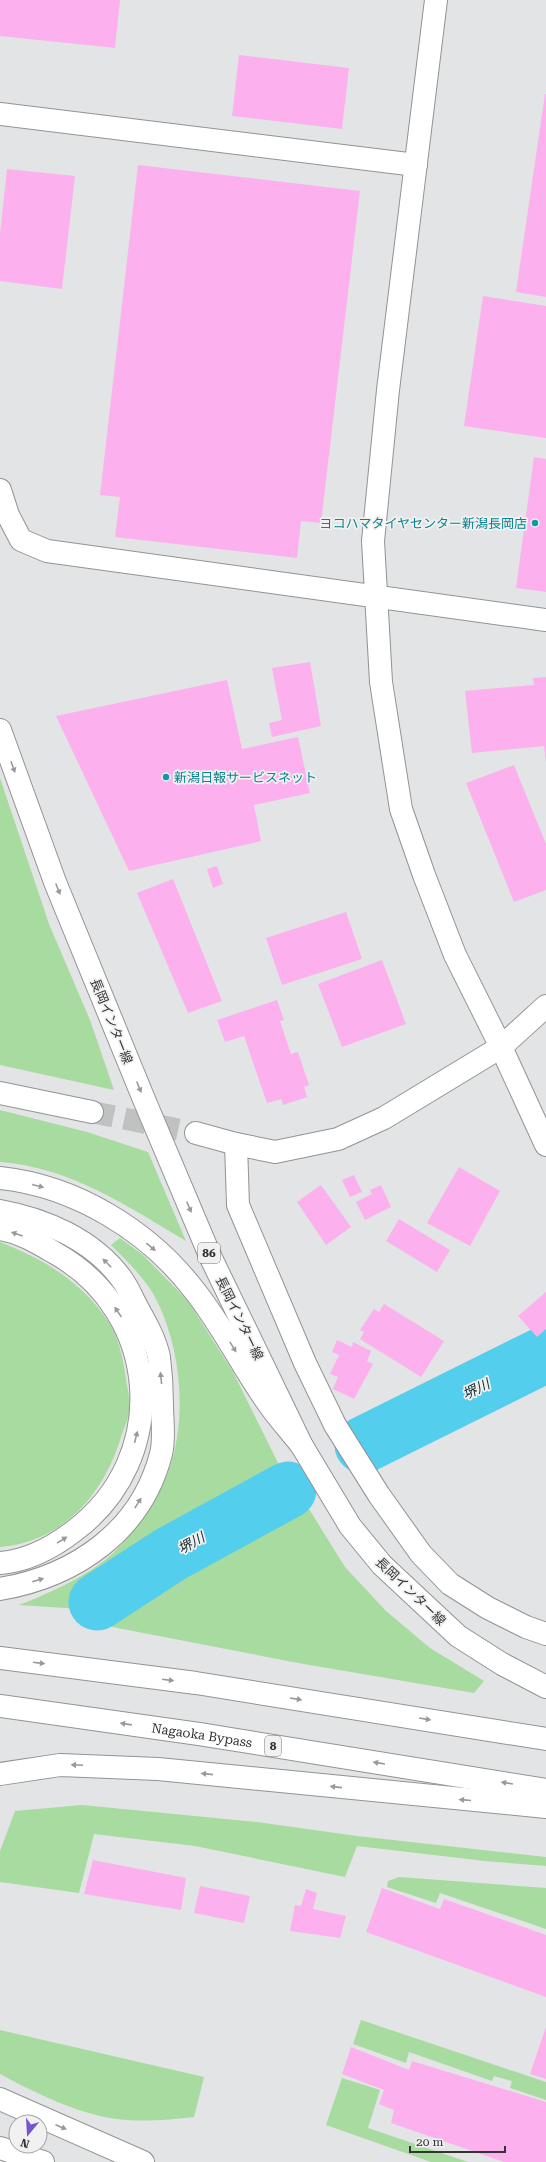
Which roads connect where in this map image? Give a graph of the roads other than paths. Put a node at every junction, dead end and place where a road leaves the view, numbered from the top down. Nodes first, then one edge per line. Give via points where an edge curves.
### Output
1 (436, 0) edge
2 (0, 114) edge
3 (416, 165) junction
4 (0, 490) edge
5 (377, 598) junction
6 (546, 620) edge
7 (0, 730) edge
8 (546, 1006) edge
9 (501, 1047) junction
10 (0, 1093) edge
11 (92, 1112) tunnel mouth
12 (196, 1132) tunnel mouth
13 (236, 1144) junction
14 (546, 1146) edge
15 (0, 1178) edge
16 (0, 1211) edge
17 (0, 1229) edge
18 (302, 1446) junction
19 (0, 1563) edge
20 (0, 1589) edge
21 (546, 1634) edge
22 (0, 1658) edge
23 (546, 1687) edge
24 (0, 1706) edge
25 (546, 1739) edge
26 (0, 1774) edge
27 (546, 1790) edge
28 (546, 1807) edge
29 (0, 2099) edge
30 (0, 2148) edge
31 (43, 2162) edge
32 (143, 2162) edge

1 - 3 main road
2 - 3 main road
3 - 5 main road via 388,390 373,541
4 - 5 main road via 8,515 22,540 47,551
5 - 6 main road
5 - 9 main road via 381,682 402,809 455,955
7 -> 18 main road, 長岡インター線 / 86 via 55,882 143,1097 211,1258
8 - 9 main road
9 - 13 main road via 384,1118 338,1139 275,1152
9 - 14 main road
10 - 11 main road
12 - 13 main road
13 - 21 main road via 238,1205 308,1370 335,1425 379,1495 421,1554 450,1584 488,1608
15 -> 18 main road via 50,1188 92,1204 163,1256 194,1289 270,1406
20 -> 16 main road via 48,1577 79,1562 113,1538 149,1487 162,1452 162,1383 158,1356 150,1330 121,1278 98,1254 68,1233 32,1218
19 -> 17 main road via 40,1553 64,1539 86,1522 107,1498 122,1478 132,1452 142,1396 140,1366 133,1344 122,1318 104,1291 64,1257 31,1239
18 - 23 main road, 長岡インター線 / 86 via 350,1526 382,1565 458,1636 502,1664
22 -> 25 main road via 196,1684
27 -> 24 main road, Nagaoka Bypass / 8 via 207,1735
28 -> 26 main road via 158,1768 60,1764
29 -> 32 main road
30 - 31 main road

